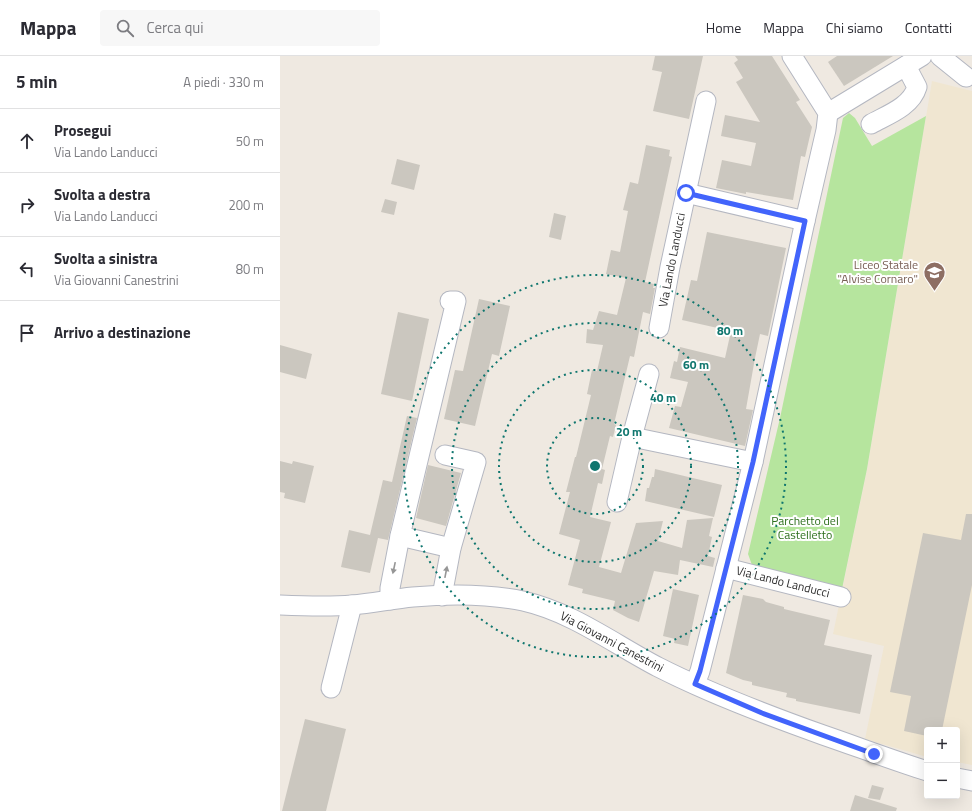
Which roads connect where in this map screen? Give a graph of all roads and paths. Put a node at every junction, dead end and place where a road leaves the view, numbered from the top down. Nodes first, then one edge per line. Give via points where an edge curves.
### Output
1 (792, 56) edge
2 (922, 56) edge
3 (940, 56) edge
4 (906, 66) junction
5 (966, 77) dead end
6 (706, 101) dead end
7 (828, 113) junction
8 (871, 124) dead end
9 (686, 193) junction
10 (805, 221) junction
11 (450, 300) dead end
12 (659, 328) dead end
13 (649, 374) dead end
14 (632, 437) junction
15 (445, 455) dead end
16 (753, 462) junction
17 (617, 502) dead end
18 (400, 536) junction
19 (451, 548) junction
20 (726, 568) junction
21 (442, 596) junction
22 (841, 597) dead end
23 (390, 600) junction
24 (280, 605) edge
25 (352, 605) junction
26 (695, 684) junction
27 (331, 688) dead end
28 (924, 770) edge
29 (960, 779) edge
30 (972, 781) edge

1 - 7 street
2 - 4 street
3 - 5 street
4 - 7 street
4 - 8 street via 917,87 914,95 906,104
6 - 9 street, Via Lando Landucci
7 - 10 street, Via Lando Landucci
9 - 10 street
9 - 12 street, Via Lando Landucci
10 - 16 street, Via Lando Landucci
11 - 18 street via 456,301
13 - 14 street
14 - 16 street
14 - 17 street
15 - 19 street via 476,462
16 - 20 street, Via Lando Landucci
18 - 19 street
18 -> 23 street
21 -> 19 street
20 - 22 street, Via Lando Landucci
20 - 26 street, Via Lando Landucci
21 - 23 street, Via Giovanni Canestrini
21 - 26 street, Via Giovanni Canestrini via 493,596 553,611
23 - 25 street, Via Giovanni Canestrini
24 - 25 street, Via Giovanni Canestrini
25 - 27 street
26 - 28 street, Via Giovanni Canestrini via 762,713
29 - 30 street

